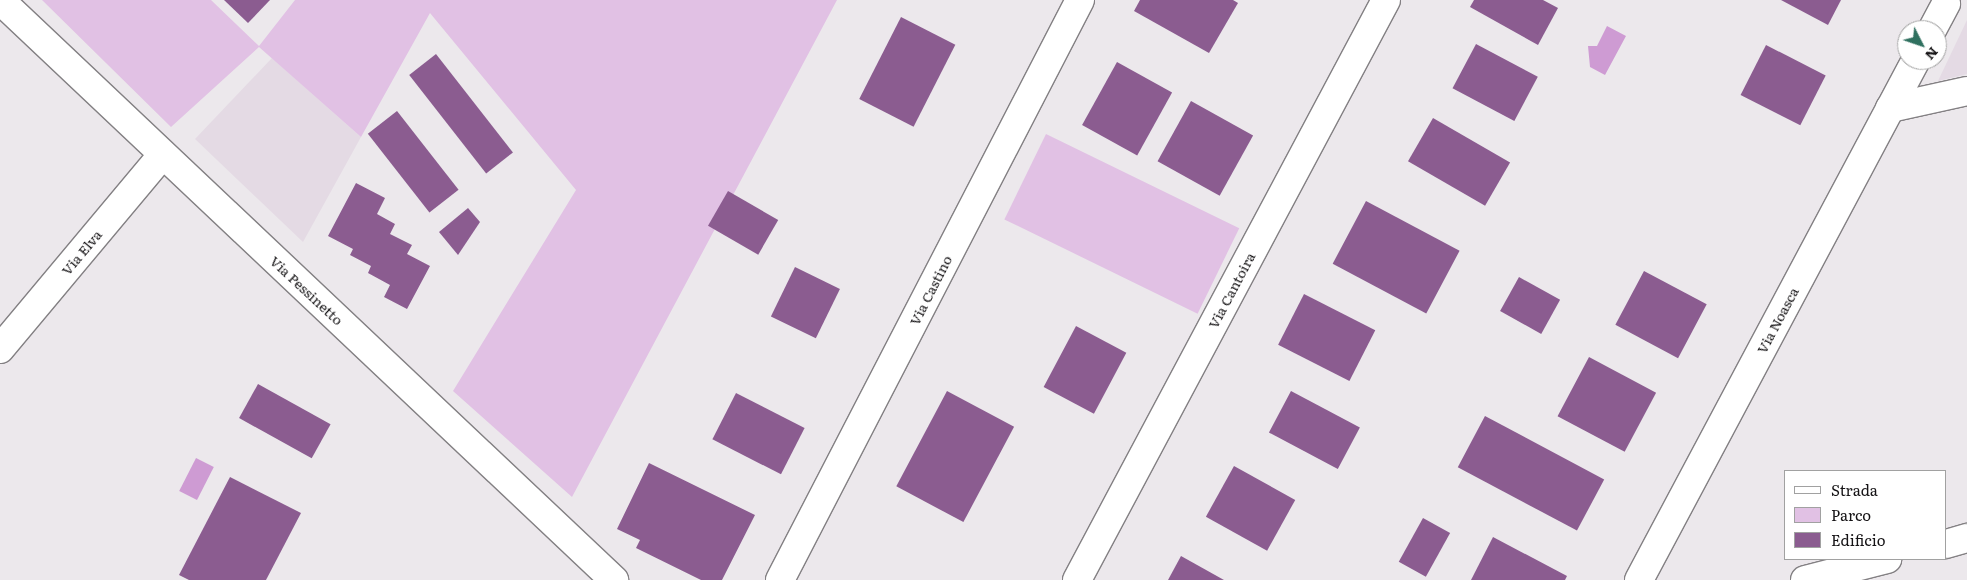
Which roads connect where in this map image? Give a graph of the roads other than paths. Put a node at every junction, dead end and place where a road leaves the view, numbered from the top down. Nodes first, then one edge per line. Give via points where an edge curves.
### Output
1 (0, 0) edge
2 (1080, 0) edge
3 (1386, 0) edge
4 (1946, 4) dead end
5 (1937, 20) edge
6 (1911, 70) edge
7 (1967, 91) edge
8 (1890, 108) junction
9 (162, 155) junction
10 (0, 349) edge
11 (1967, 538) edge
12 (1947, 544) edge
13 (1883, 560) edge
14 (614, 580) edge
15 (780, 580) edge
16 (1077, 580) edge
17 (1639, 580) edge
18 (1805, 580) edge

1 - 9 street, Via Pessinetto
2 - 15 street, Via Castino
3 - 16 street, Via Cantoira
4 - 5 street
6 - 8 street, Via Noasca
7 - 8 street
8 - 17 street, Via Noasca
9 - 10 street, Via Elva
9 - 14 street, Via Pessinetto
11 - 12 street
13 - 18 street

